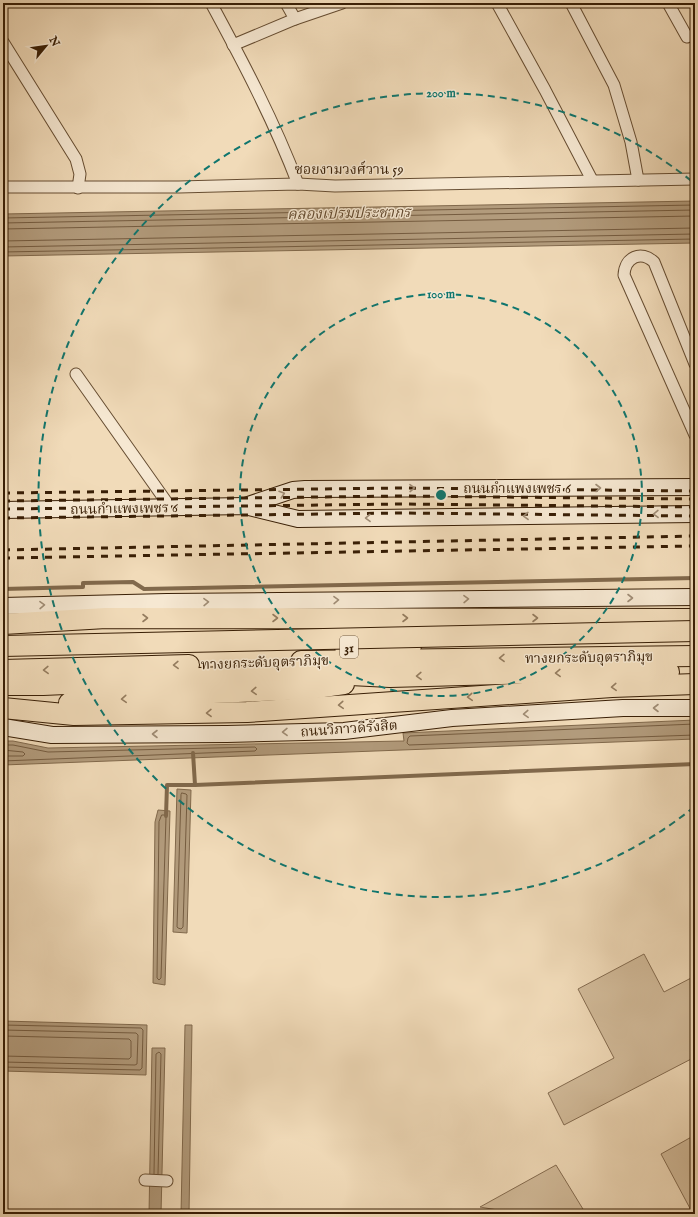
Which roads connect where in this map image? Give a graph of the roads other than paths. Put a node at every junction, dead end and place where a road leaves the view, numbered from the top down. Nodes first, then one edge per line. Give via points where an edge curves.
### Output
1 (211, 3) edge
2 (286, 3) edge
3 (342, 3) edge
4 (497, 3) edge
5 (571, 3) edge
6 (668, 3) edge
7 (294, 19) junction
8 (687, 37) dead end
9 (3, 42) edge
10 (234, 45) junction
11 (695, 179) edge
12 (592, 180) junction
13 (638, 180) junction
14 (298, 184) junction
15 (3, 187) edge
16 (78, 188) junction
17 (695, 364) edge
18 (76, 374) dead end
19 (695, 435) edge
20 (695, 487) edge
21 (245, 506) junction
22 (170, 507) junction
23 (3, 510) edge
24 (695, 514) edge
25 (695, 597) edge
26 (3, 606) edge
27 (695, 619) edge
28 (3, 624) edge
29 (695, 626) edge
30 (695, 631) edge
31 (3, 639) edge
32 (3, 646) edge
33 (695, 656) edge
34 (3, 670) edge
35 (695, 673) edge
36 (390, 677) junction
37 (695, 684) edge
38 (3, 685) edge
39 (3, 708) edge
40 (695, 708) edge
41 (3, 727) edge
42 (145, 1180) dead end
43 (164, 1181) dead end

1 - 10 street
2 - 7 street
3 - 7 street
4 - 12 street
5 - 13 street via 614,85 631,142
6 - 8 street
7 - 10 street
9 - 16 street via 76,159 80,174
10 - 14 street via 287,153
11 - 13 street, ซอยงามวงศ์วาน 59
12 - 13 street, ซอยงามวงศ์วาน 59
12 - 14 street, ซอยงามวงศ์วาน 59 via 334,186
14 - 16 street, ซอยงามวงศ์วาน 59
15 - 16 street, ซอยงามวงศ์วาน 59
17 - 19 street via 654,262 641,255 631,260 624,267 624,275
18 - 22 street
21 -> 20 main road, ถนนกำแพงเพชร 6 via 293,490 305,489
21 - 22 main road, ถนนกำแพงเพชร 6
24 -> 21 main road, ถนนกำแพงเพชร 6 via 298,519
22 - 23 main road, ถนนกำแพงเพชร 6
26 -> 25 main road
28 -> 27 highway via 106,618
29 - 31 highway, 31 via 378,648
30 - 32 highway, ทางยกระดับอุตราภิมุข / 31, bridge
33 -> 34 highway, ทางยกระดับอุตราภิมุข / 31 via 311,660
35 -> 36 highway, 31 via 607,671
36 - 38 highway, 31 via 311,673
36 -> 39 highway via 309,689 189,694
37 -> 39 highway via 612,687 248,712 74,715
40 -> 41 main road, ถนนวิภาวดีรังสิต via 623,708 452,718 344,731 52,735
42 - 43 street

